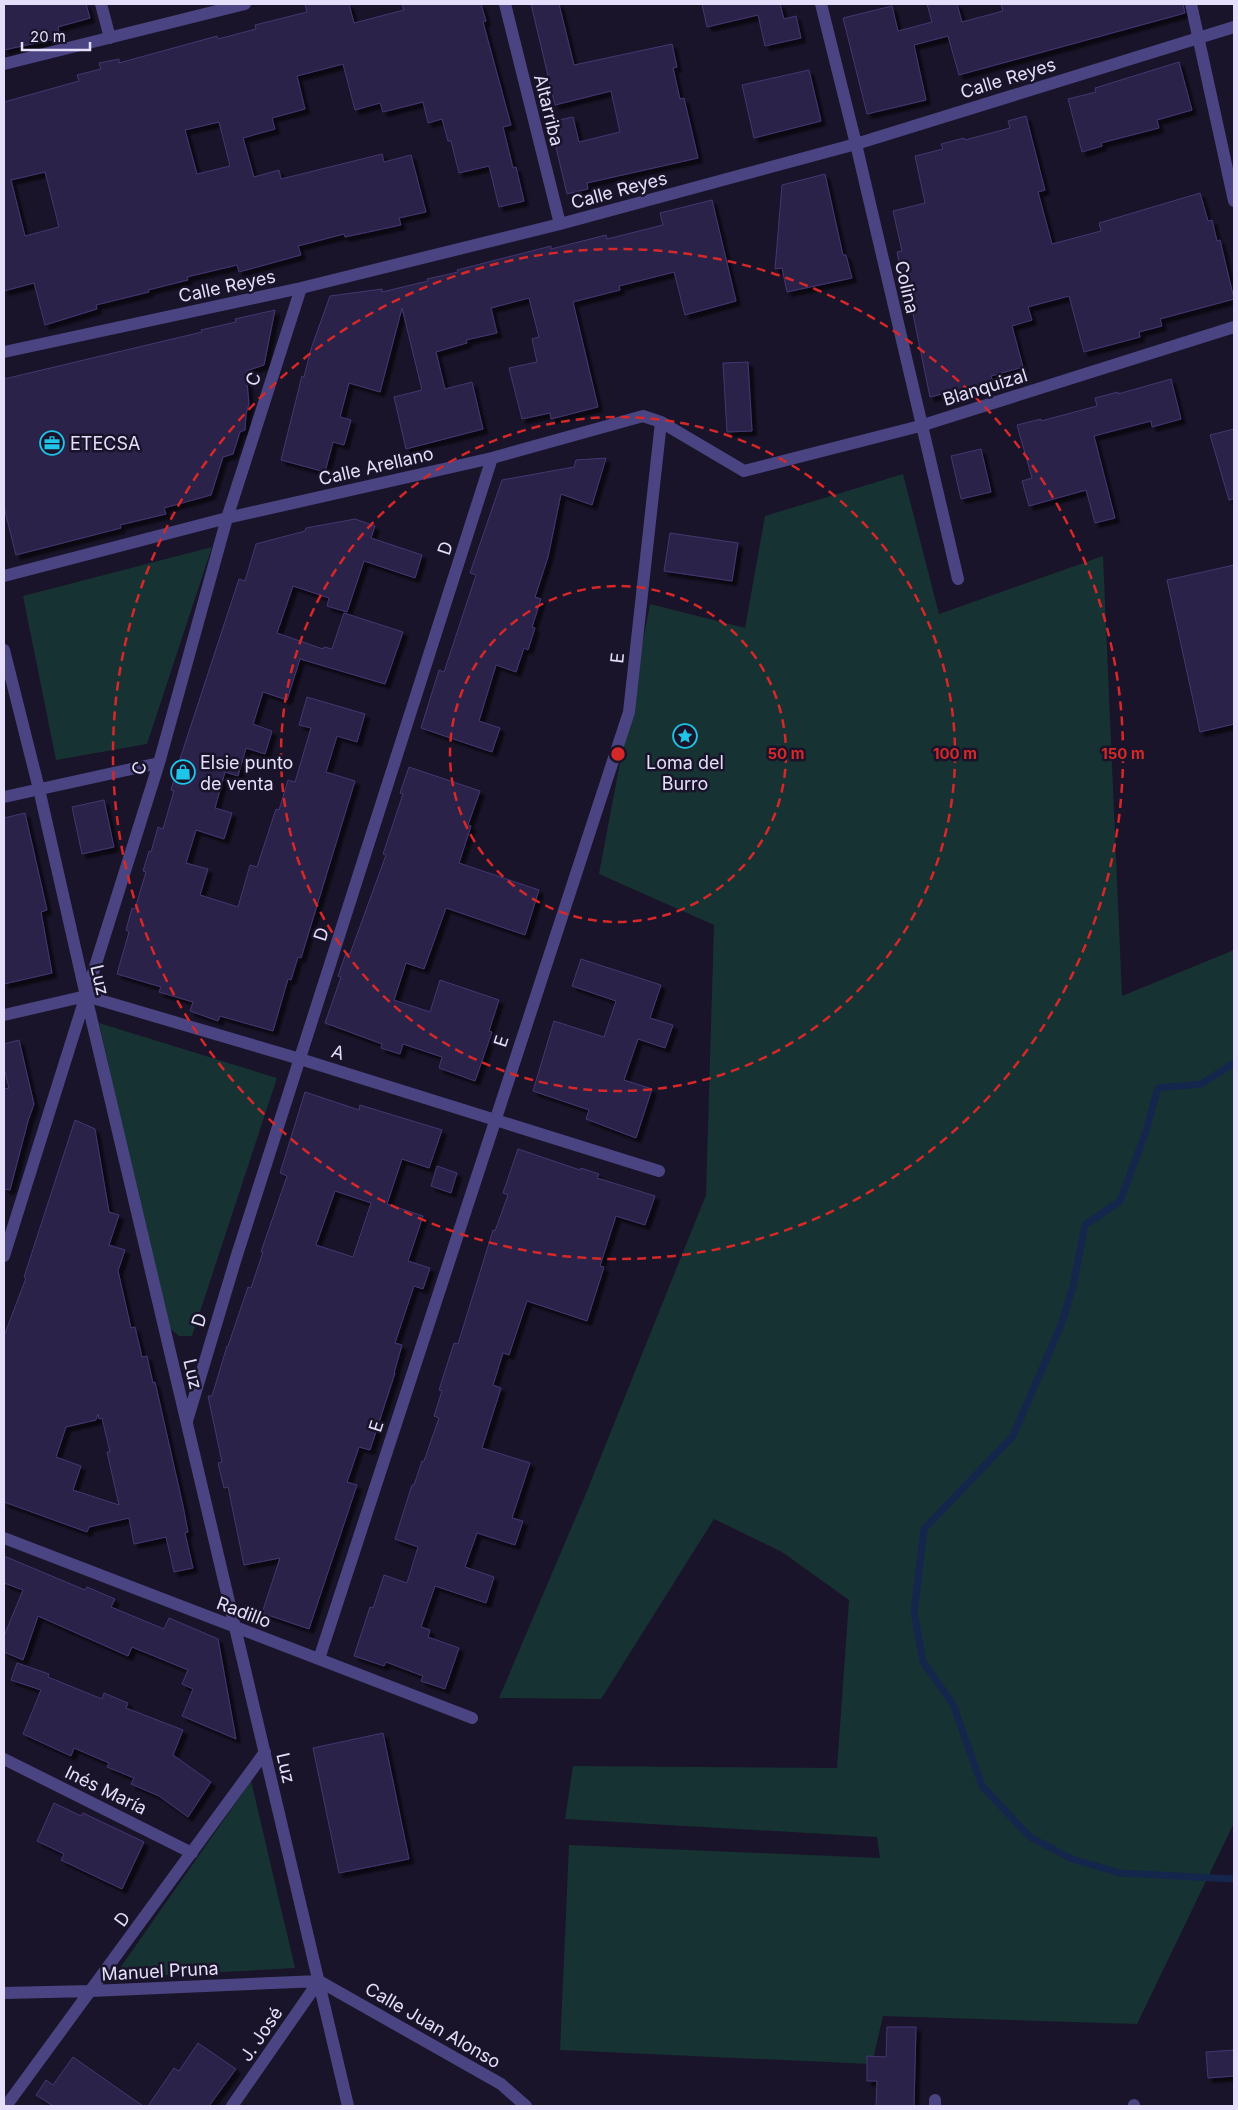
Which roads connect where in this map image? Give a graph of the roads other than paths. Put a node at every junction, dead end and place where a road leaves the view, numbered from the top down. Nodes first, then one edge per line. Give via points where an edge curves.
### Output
1 (101, 4) edge
2 (245, 4) edge
3 (505, 4) edge
4 (821, 4) edge
5 (1190, 4) edge
6 (1234, 27) edge
7 (1199, 37) junction
8 (110, 38) junction
9 (4, 64) edge
10 (856, 144) junction
11 (1234, 201) edge
12 (560, 224) junction
13 (301, 288) junction
14 (1234, 327) edge
15 (4, 352) edge
16 (660, 422) junction
17 (920, 426) junction
18 (492, 458) junction
19 (744, 471) joint
20 (227, 518) junction
21 (4, 576) edge
22 (958, 579) dead end
23 (4, 650) edge
24 (159, 763) junction
25 (39, 789) junction
26 (4, 797) edge
27 (86, 996) junction
28 (4, 1015) edge
29 (300, 1059) junction
30 (494, 1119) junction
31 (659, 1171) dead end
32 (6, 1240) edge
33 (4, 1256) edge
34 (186, 1421) junction
35 (4, 1538) edge
36 (235, 1628) junction
37 (318, 1659) junction
38 (472, 1718) dead end
39 (265, 1752) junction
40 (4, 1759) edge
41 (192, 1853) junction
42 (318, 1981) junction
43 (91, 1991) junction
44 (4, 1993) edge
45 (6, 2106) edge
46 (232, 2106) edge
47 (348, 2106) edge
48 (526, 2106) edge

1 - 8 street
2 - 8 street
3 - 12 street, Altarriba
4 - 10 street, Colina
5 - 7 street
6 - 7 street, Calle Reyes
7 - 10 street, Calle Reyes
7 - 11 street
8 - 9 street
10 - 12 street, Calle Reyes
10 - 17 street, Colina
12 - 13 street, Calle Reyes
13 - 15 street, Calle Reyes
13 - 20 street, C
14 - 17 street, Blanquizal
16 - 18 street, Calle Arellano via 643,416
16 - 19 street, Calle Arellano
16 - 30 street, E via 629,712
17 - 19 street, Blanquizal
17 - 22 street, Colina
18 - 20 street, Calle Arellano
18 - 29 street, D
20 - 21 street, Calle Arellano
20 - 24 street, C
23 - 25 street, Luz
24 - 25 street
24 - 27 street, C
25 - 26 street
25 - 27 street, Luz
27 - 28 street, A
27 - 29 street, A
27 - 32 street, C
27 - 34 street, Luz
29 - 30 street, A
29 - 34 street, D
30 - 31 street, A
30 - 37 street, E
32 - 33 street, C
34 - 36 street, Luz
35 - 36 street, Radillo
36 - 37 street, Radillo
36 - 39 street, Luz
37 - 38 street, Radillo
39 - 41 street, D
39 - 42 street, Luz
40 - 41 street, Inés María
41 - 43 street, D
42 - 43 street, Manuel Pruna
42 - 46 street, J. José
42 - 47 street, Luz
42 - 48 street, Calle Juan Alonso via 500,2084
43 - 44 street, Manuel Pruna
43 - 45 street, D

